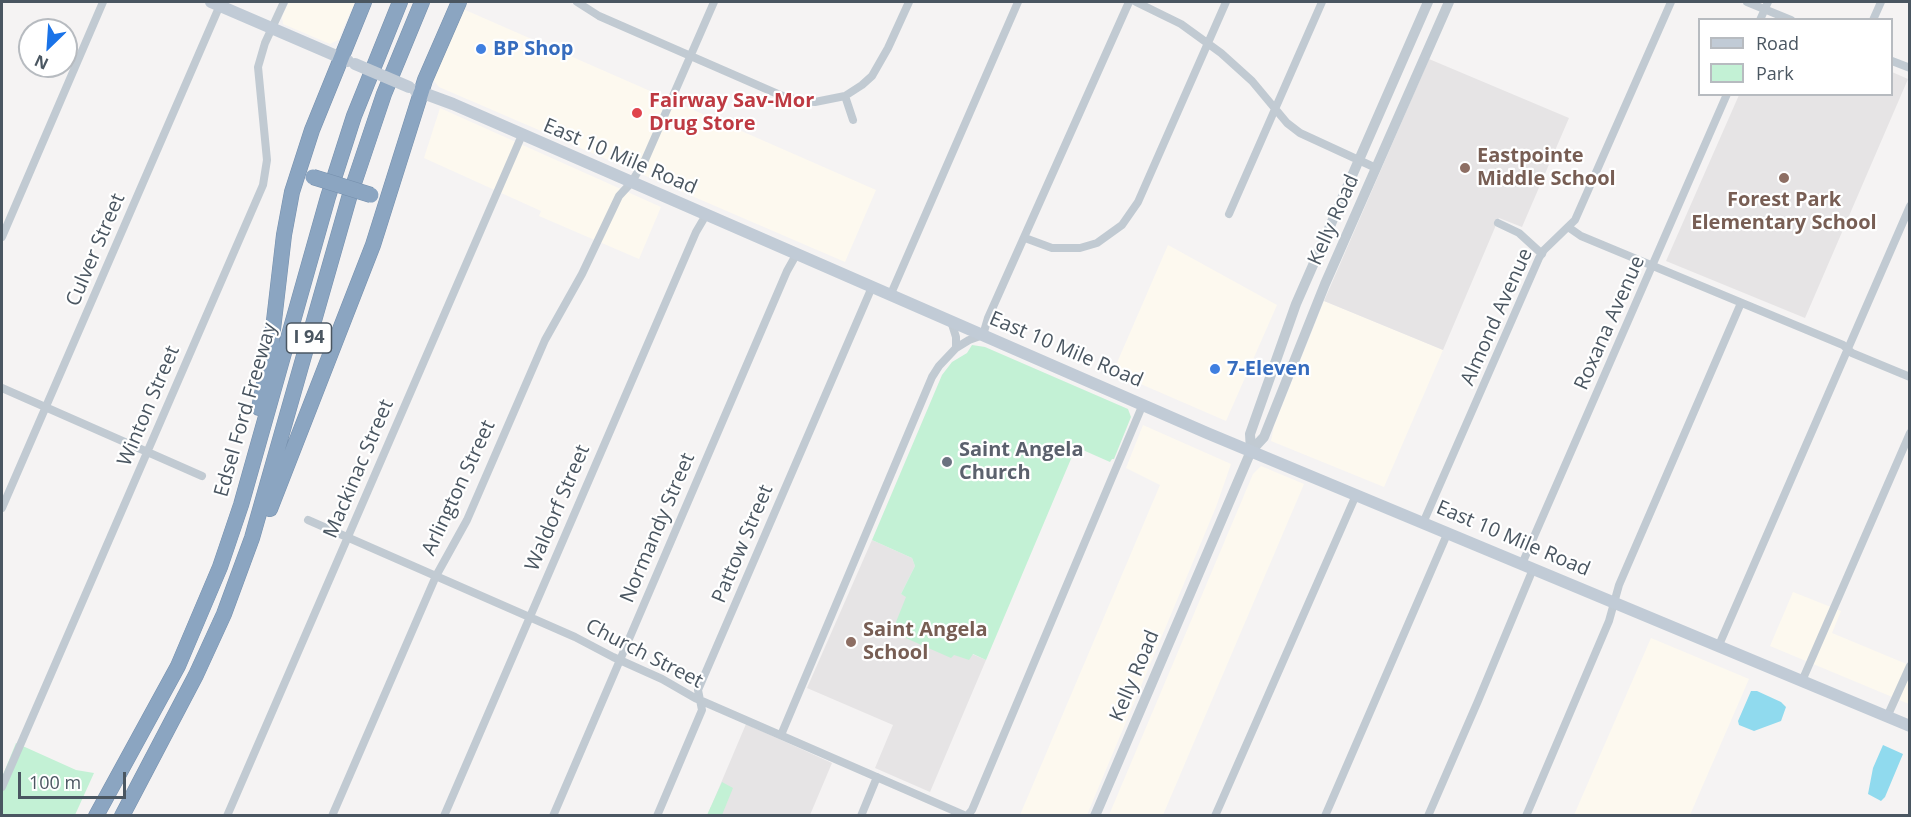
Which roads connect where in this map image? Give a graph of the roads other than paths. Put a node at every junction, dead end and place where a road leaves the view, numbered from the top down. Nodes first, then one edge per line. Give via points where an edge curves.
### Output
1 (103, 2) edge
2 (284, 2) edge
3 (364, 2) edge
4 (400, 2) edge
5 (422, 2) edge
6 (459, 2) edge
7 (577, 2) edge
8 (714, 2) edge
9 (909, 2) edge
10 (1018, 2) edge
11 (1129, 2) edge
12 (1136, 2) edge
13 (1226, 2) edge
14 (1323, 2) edge
15 (1428, 2) edge
16 (1449, 2) edge
17 (1671, 2) edge
18 (1747, 2) edge
19 (1881, 2) edge
20 (215, 3) edge
21 (1766, 5) edge
22 (1788, 18) edge
23 (1874, 18) edge
24 (272, 29) junction
25 (1208, 43) junction
26 (690, 56) junction
27 (340, 58) junction
28 (1893, 61) edge
29 (1910, 68) edge
30 (415, 90) junction
31 (844, 96) junction
32 (1726, 96) edge
33 (1275, 109) junction
34 (853, 120) dead end
35 (522, 135) junction
36 (1358, 160) junction
37 (301, 163) junction
38 (1376, 168) junction
39 (631, 183) junction
40 (391, 190) junction
41 (1910, 206) edge
42 (1229, 214) dead end
43 (706, 215) junction
44 (1498, 223) dead end
45 (1568, 227) junction
46 (2, 237) edge
47 (1025, 238) junction
48 (1322, 242) junction
49 (1542, 254) junction
50 (796, 255) junction
51 (1652, 266) junction
52 (1325, 284) junction
53 (872, 287) junction
54 (890, 296) junction
55 (1741, 303) junction
56 (1296, 304) junction
57 (951, 321) junction
58 (984, 335) junction
59 (956, 348) junction
60 (1847, 349) junction
61 (1294, 363) junction
62 (1910, 377) edge
63 (2, 388) edge
64 (1143, 404) junction
65 (46, 407) junction
66 (1910, 432) edge
67 (147, 451) junction
68 (1251, 451) junction
69 (202, 476) dead end
70 (1356, 495) junction
71 (2, 508) edge
72 (308, 520) dead end
73 (1423, 523) junction
74 (1448, 532) junction
75 (347, 538) junction
76 (1527, 566) junction
77 (435, 576) junction
78 (1613, 602) junction
79 (203, 610) junction
80 (529, 617) junction
81 (1719, 645) junction
82 (619, 660) junction
83 (1910, 666) edge
84 (196, 675) junction
85 (1802, 681) junction
86 (700, 701) junction
87 (1887, 717) junction
88 (1910, 726) edge
89 (781, 735) junction
90 (877, 777) junction
91 (2, 787) edge
92 (96, 816) edge
93 (122, 816) edge
94 (227, 816) edge
95 (332, 816) edge
96 (444, 816) edge
97 (553, 816) edge
98 (657, 816) edge
99 (861, 816) edge
100 (966, 816) edge
101 (1095, 816) edge
102 (1215, 816) edge
103 (1325, 816) edge
104 (1428, 816) edge
105 (1526, 816) edge

1 - 46 street
2 - 24 street, Winton Street
3 - 27 highway
4 - 79 highway, Edsel Ford Freeway / I 94 via 358,106 331,187 242,505
5 - 84 highway, Edsel Ford Freeway / I 94 via 395,64 349,198 252,538
6 - 30 highway
7 - 26 street via 599,16
8 - 26 street, Arlington Street
9 - 31 street via 879,66 862,85
10 - 54 street
11 - 47 street
12 - 25 street
13 - 25 street
14 - 33 street
15 - 36 street, Kelly Road
16 - 38 street, Kelly Road
17 - 45 street, Almond Avenue via 1580,211
18 - 21 street
19 - 23 street
20 - 24 main road, East 10 Mile Road
20 - 65 street, Culver Street
21 - 22 street
24 - 27 main road, East 10 Mile Road
24 - 67 street, Winton Street via 258,75 267,160 263,185
25 - 33 street via 1252,81
25 - 47 street via 1138,202 1122,225 1097,243 1080,248 1052,248
26 - 31 street via 789,98 815,102
26 - 39 street, Arlington Street
27 - 30 main road, East 10 Mile Road, bridge
27 - 37 highway
28 - 29 street
30 - 35 main road, East 10 Mile Road
30 - 40 highway
31 - 34 street
32 - 51 street, Roxana Avenue
33 - 36 street via 1300,133
33 - 42 street
35 - 39 main road, East 10 Mile Road
35 - 75 street, Mackinac Street
36 - 38 street
36 - 48 street, Kelly Road
37 - 40 highway, bridge via 314,177 371,195 381,196
37 - 79 highway via 286,220 263,392
38 - 52 street, Kelly Road
39 - 43 main road, East 10 Mile Road
39 - 77 street, Arlington Street via 619,196 545,340 467,520
40 - 84 highway via 231,614
41 - 60 street
43 - 50 main road, East 10 Mile Road
43 - 80 street, Waldorf Street
44 - 49 street via 1519,233
45 - 49 street, Almond Avenue
45 - 51 street via 1578,235
47 - 58 street
48 - 52 street via 1330,238 1335,244 1323,274
48 - 56 street, Kelly Road
49 - 73 street, Almond Avenue
50 - 53 main road, East 10 Mile Road
50 - 82 street, Normandy Street
51 - 55 street
51 - 76 street, Roxana Avenue
52 - 61 street, Kelly Road
53 - 54 main road, East 10 Mile Road
53 - 86 street, Pattow Street via 698,690
54 - 57 main road, East 10 Mile Road
55 - 60 street
55 - 78 street
56 - 61 street via 1295,325 1283,357
56 - 68 street, Kelly Road via 1250,434
57 - 58 main road, East 10 Mile Road
57 - 59 street
58 - 59 street
58 - 64 main road, East 10 Mile Road
59 - 89 street via 932,377
60 - 62 street
60 - 81 street
61 - 68 street, Kelly Road via 1263,437
63 - 65 street
64 - 68 main road, East 10 Mile Road
64 - 100 street via 972,810
65 - 67 street
65 - 71 street, Culver Street
66 - 85 street
67 - 69 street
67 - 91 street, Winton Street
68 - 70 main road, East 10 Mile Road
68 - 101 street, Kelly Road
70 - 73 main road, East 10 Mile Road
70 - 102 street
72 - 75 street, Church Street
73 - 74 main road, East 10 Mile Road
74 - 76 main road, East 10 Mile Road
74 - 103 street
75 - 77 street, Church Street
75 - 94 street, Mackinac Street
76 - 78 main road, East 10 Mile Road
76 - 104 street, Roxana Avenue via 1478,701
77 - 80 street, Church Street
77 - 95 street, Arlington Street
78 - 81 main road, East 10 Mile Road
78 - 105 street via 1610,621
79 - 92 highway, Edsel Ford Freeway / I 94 via 162,698
80 - 82 street, Church Street
80 - 96 street, Waldorf Street
81 - 85 main road, East 10 Mile Road
82 - 86 street, Church Street
82 - 97 street, Normandy Street
83 - 87 street
84 - 93 highway, Edsel Ford Freeway / I 94
85 - 87 main road, East 10 Mile Road
86 - 89 street, Church Street
86 - 98 street, Pattow Street via 702,710
87 - 88 main road, East 10 Mile Road
89 - 90 street, Church Street
90 - 99 street
90 - 100 street, Church Street

